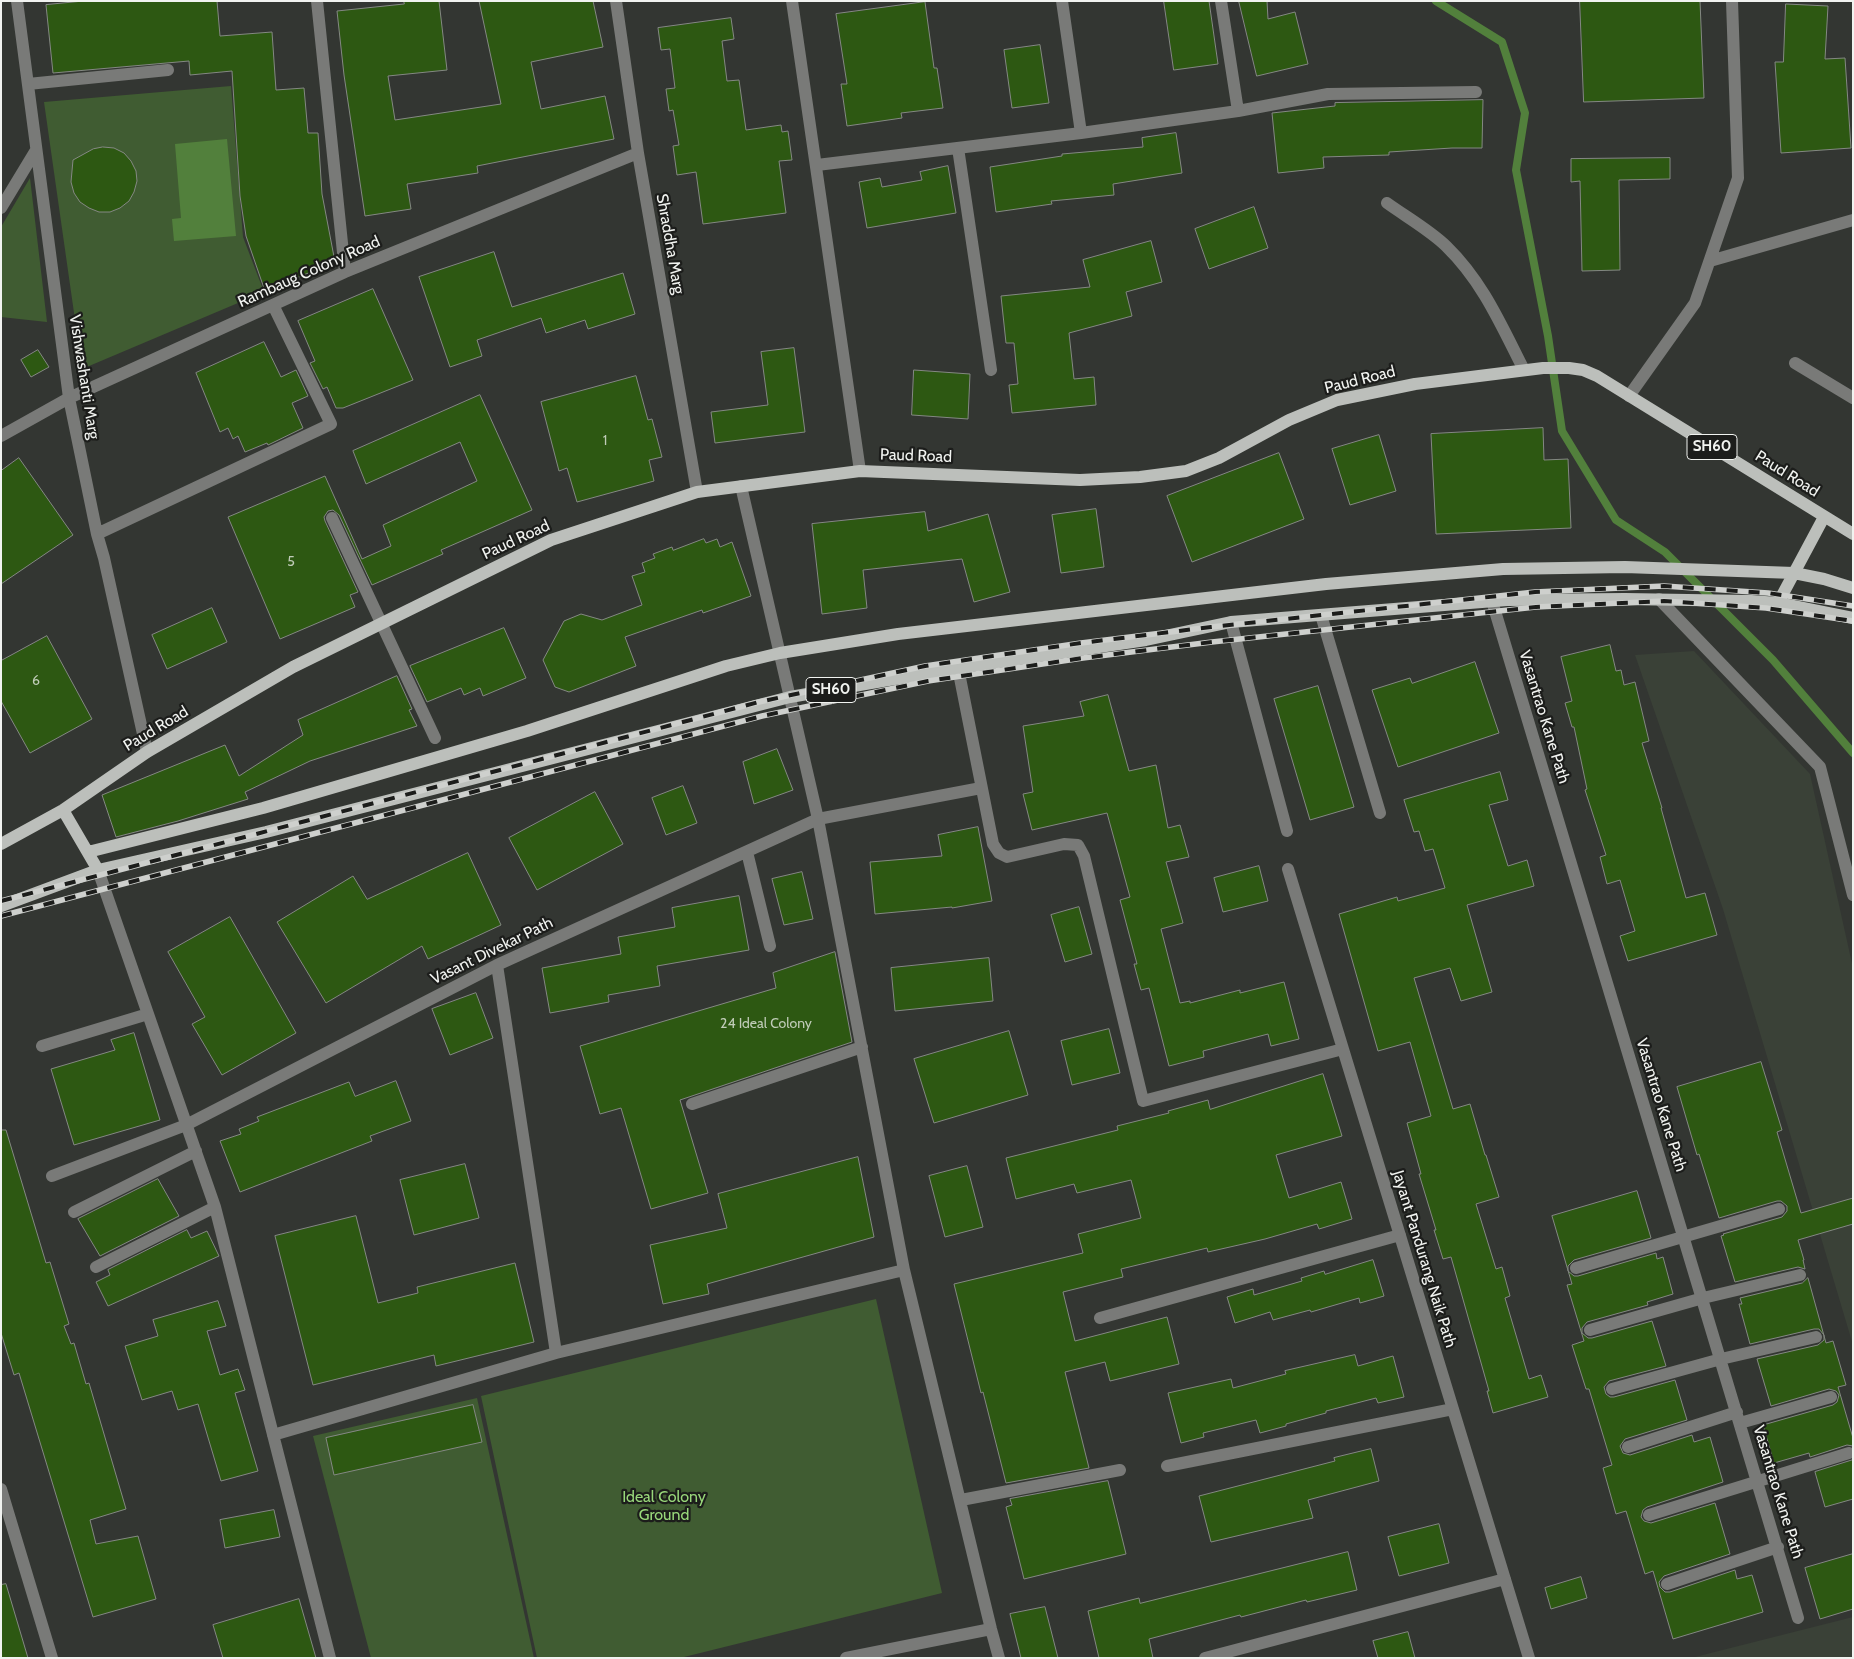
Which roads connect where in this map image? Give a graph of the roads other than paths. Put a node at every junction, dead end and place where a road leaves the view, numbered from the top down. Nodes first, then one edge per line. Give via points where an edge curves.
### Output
1 (17, 1) edge
2 (316, 1) edge
3 (616, 1) edge
4 (792, 1) edge
5 (1062, 1) edge
6 (1221, 1) edge
7 (1732, 1) edge
8 (168, 70) dead end
9 (28, 84) junction
10 (1476, 92) dead end
11 (1238, 111) junction
12 (1081, 133) junction
13 (958, 148) junction
14 (36, 150) junction
15 (638, 153) junction
16 (817, 165) junction
17 (1386, 203) dead end
18 (1, 208) edge
19 (1853, 220) edge
20 (1710, 261) junction
21 (345, 272) junction
22 (273, 305) junction
23 (1795, 363) dead end
24 (991, 370) dead end
25 (1524, 370) junction
26 (1629, 396) junction
27 (69, 398) junction
28 (1853, 398) edge
29 (1, 436) edge
30 (860, 471) junction
31 (741, 486) junction
32 (697, 492) junction
33 (1824, 517) junction
34 (332, 518) dead end
35 (96, 534) junction
36 (1853, 534) edge
37 (1794, 573) junction
38 (1853, 588) edge
39 (1659, 599) junction
40 (1492, 601) junction
41 (1778, 603) junction
42 (1321, 615) junction
43 (1853, 618) edge
44 (1231, 622) junction
45 (383, 623) junction
46 (780, 653) junction
47 (958, 668) junction
48 (790, 697) junction
49 (435, 738) dead end
50 (147, 752) junction
51 (981, 788) junction
52 (63, 810) junction
53 (1380, 813) dead end
54 (818, 820) junction
55 (1287, 831) dead end
56 (1, 844) edge
57 (88, 852) junction
58 (747, 852) junction
59 (1288, 869) dead end
60 (98, 870) junction
61 (1853, 896) edge
62 (1, 906) edge
63 (770, 946) dead end
64 (497, 965) junction
65 (148, 1014) junction
66 (42, 1046) dead end
67 (862, 1047) junction
68 (1343, 1049) junction
69 (692, 1104) dead end
70 (186, 1125) junction
71 (196, 1151) junction
72 (52, 1176) dead end
73 (215, 1207) junction
74 (1779, 1209) dead end
75 (74, 1212) dead end
76 (1400, 1236) junction
77 (1684, 1236) junction
78 (96, 1268) dead end
79 (1576, 1268) dead end
80 (904, 1270) junction
81 (1800, 1275) dead end
82 (1703, 1298) junction
83 (1100, 1318) dead end
84 (1590, 1330) dead end
85 (1816, 1337) dead end
86 (556, 1353) junction
87 (1721, 1359) junction
88 (1612, 1389) dead end
89 (1831, 1397) dead end
90 (1453, 1409) junction
91 (1739, 1417) junction
92 (273, 1435) junction
93 (1628, 1447) dead end
94 (1849, 1453) dead end
95 (1167, 1466) dead end
96 (1120, 1470) dead end
97 (1758, 1480) junction
98 (1, 1489) edge
99 (961, 1500) junction
100 (1649, 1515) dead end
101 (1778, 1547) junction
102 (1505, 1579) junction
103 (1667, 1584) dead end
104 (1798, 1618) dead end
105 (991, 1629) junction
106 (52, 1658) edge
107 (330, 1658) edge
108 (846, 1658) edge
109 (999, 1658) edge
110 (1205, 1658) edge
111 (1529, 1658) edge

1 - 9 street, Vishwashanti Marg
2 - 21 street
3 - 15 street, Shraddha Marg
4 - 16 street
5 - 12 street
6 - 11 street
7 - 20 street via 1738,178
8 - 9 street
9 - 14 street, Vishwashanti Marg
10 - 11 street via 1328,94
11 - 12 street
12 - 13 street
13 - 16 street
13 - 24 street
14 - 18 street
14 - 27 street, Vishwashanti Marg
15 - 21 street, Rambaug Colony Road
15 - 32 street, Shraddha Marg
16 - 30 street
17 - 25 street via 1445,244 1472,274
19 - 20 street
20 - 26 street via 1695,303
21 - 22 street, Rambaug Colony Road
22 - 27 street, Rambaug Colony Road
22 - 35 street via 331,424
23 - 28 street
25 - 26 main road, Paud Road / SH60 via 1583,370
25 - 30 main road, Paud Road via 1415,384 1337,400 1186,471 1080,480
26 - 33 main road, Paud Road / SH60
27 - 29 street, Rambaug Colony Road
27 - 35 street, Vishwashanti Marg
30 - 31 main road, Paud Road
31 - 32 main road, Paud Road
31 - 46 street
32 - 45 main road, Paud Road via 551,540
33 - 36 main road, Paud Road / SH60
33 - 37 main road
34 - 45 street
35 - 50 street, Vishwashanti Marg
37 - 38 main road
37 - 41 main road
37 - 46 main road via 1698,568 1504,569 1326,584 898,634
39 - 40 main road, SH60
39 - 41 main road, SH60
39 - 61 street via 1820,767
40 - 42 main road, SH60
40 - 77 street, Vasantrao Kane Path
41 - 43 main road, SH60
42 - 44 main road, SH60
42 - 53 street
44 - 47 main road, SH60 via 1146,640
44 - 55 street
45 - 49 street
45 - 50 main road, Paud Road via 293,667
46 - 48 street
46 - 57 main road via 726,666 528,731 263,808
47 - 48 main road, SH60
47 - 51 street
48 - 54 street
48 - 60 main road, SH60 via 275,829
50 - 52 main road, Paud Road
51 - 54 street, Vasant Divekar Path
51 - 68 street via 999,853 1007,857 1064,844 1078,845 1084,856 1143,1101
52 - 56 main road, Paud Road
52 - 57 main road
54 - 58 street, Vasant Divekar Path
54 - 67 street
57 - 60 main road
58 - 63 street
58 - 64 street, Vasant Divekar Path
59 - 68 street, Jayant Pandurang Naik Path
60 - 62 main road, SH60
60 - 65 street
64 - 70 street, Vasant Divekar Path
64 - 86 street
65 - 66 street
65 - 70 street
67 - 69 street
67 - 80 street
68 - 76 street, Jayant Pandurang Naik Path
70 - 71 street
70 - 72 street, Vasant Divekar Path
71 - 73 street
71 - 75 street
73 - 78 street
73 - 92 street
74 - 77 street
76 - 83 street
76 - 90 street, Jayant Pandurang Naik Path
77 - 79 street
77 - 82 street, Vasantrao Kane Path
80 - 86 street
80 - 99 street
81 - 82 street
82 - 84 street
82 - 87 street, Vasantrao Kane Path
85 - 87 street
86 - 92 street
87 - 88 street
87 - 91 street, Vasantrao Kane Path
89 - 91 street
90 - 95 street
90 - 102 street, Jayant Pandurang Naik Path
91 - 93 street
91 - 97 street, Vasantrao Kane Path
92 - 107 street
94 - 97 street
96 - 99 street
97 - 100 street
97 - 101 street, Vasantrao Kane Path
98 - 106 street
99 - 105 street
101 - 103 street
101 - 104 street, Vasantrao Kane Path
102 - 110 street
102 - 111 street, Jayant Pandurang Naik Path
105 - 108 street
105 - 109 street

